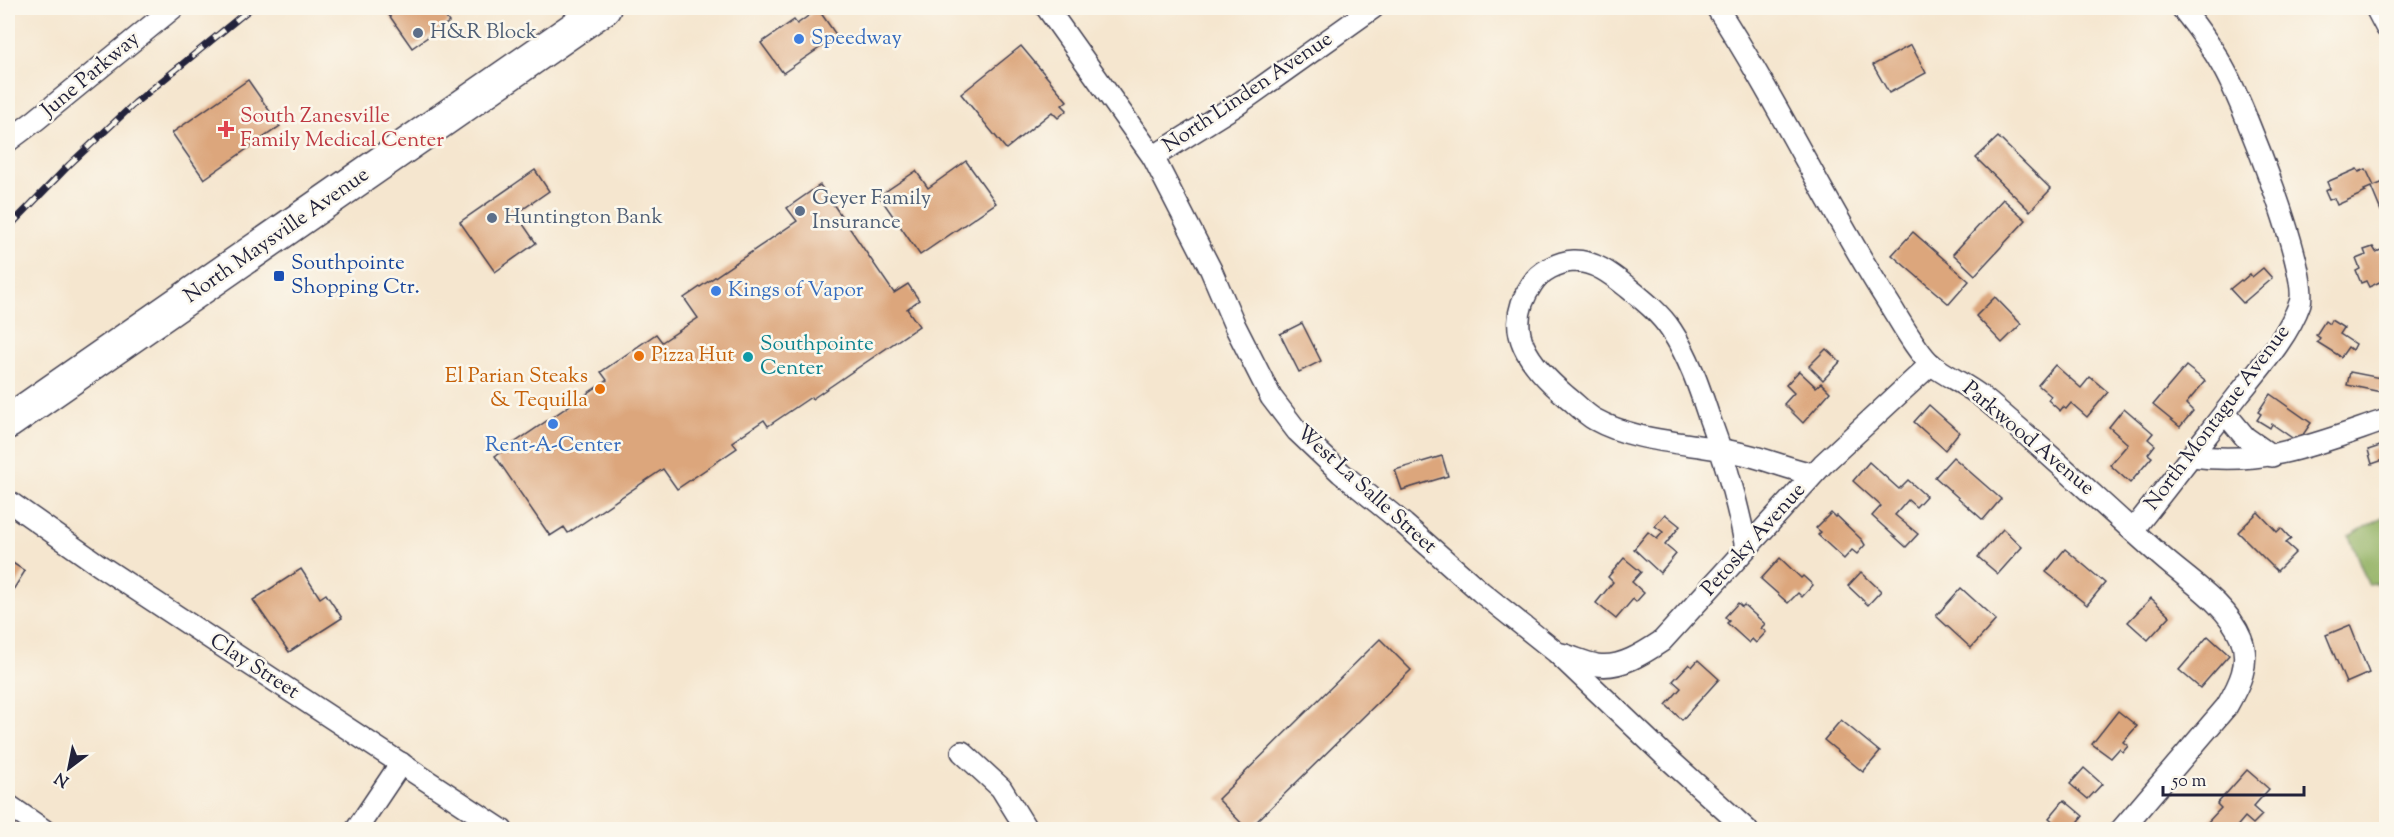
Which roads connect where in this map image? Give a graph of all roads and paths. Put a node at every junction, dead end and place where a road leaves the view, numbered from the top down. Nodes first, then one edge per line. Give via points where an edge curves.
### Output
1 (173, 8) edge
2 (604, 8) edge
3 (1047, 8) edge
4 (1373, 8) edge
5 (1717, 8) edge
6 (2182, 8) edge
7 (2376, 8) edge
8 (2386, 27) edge
9 (8, 141) edge
10 (1153, 157) junction
11 (1931, 364) junction
12 (2225, 413) junction
13 (2386, 420) edge
14 (8, 422) edge
15 (1721, 450) junction
16 (2192, 456) junction
17 (2272, 456) junction
18 (1813, 474) junction
19 (8, 501) edge
20 (2133, 530) junction
21 (1746, 548) junction
22 (1556, 652) junction
23 (962, 752) dead end
24 (401, 763) junction
25 (8, 805) edge
26 (44, 830) edge
27 (356, 830) edge
28 (502, 830) edge
29 (1027, 830) edge
30 (1747, 830) edge
31 (2121, 830) edge

1 - 9 street, June Parkway
2 - 14 main road, North Maysville Avenue
3 - 10 street, West La Salle Street
4 - 10 street, North Linden Avenue via 1238,104
5 - 11 street, Parkwood Avenue via 1748,55 1869,273
6 - 12 street, North Montague Avenue via 2210,45 2231,84 2270,181 2302,285 2301,301 2292,320
7 - 8 street
10 - 22 street, West La Salle Street via 1271,397 1297,431 1341,473
11 - 18 street, Petosky Avenue
11 - 20 street, Parkwood Avenue via 1980,395
12 - 16 street, North Montague Avenue
12 - 17 street via 2246,437
13 - 17 street
15 - 15 street via 1617,431 1592,417 1541,374 1525,351 1519,318 1536,278 1554,265 1574,261 1597,266 1648,304 1670,328 1689,361
15 - 18 street
15 - 21 street
16 - 17 street
16 - 20 street, North Montague Avenue
18 - 21 street, Petosky Avenue
19 - 24 street, Clay Street
20 - 31 street, Parkwood Avenue via 2226,614 2241,639 2244,668 2227,706
21 - 22 street, Petosky Avenue via 1662,641 1643,654 1599,666
22 - 30 street, West La Salle Street
23 - 29 street via 1001,789
24 - 27 street
24 - 28 street, Clay Street
25 - 26 street

